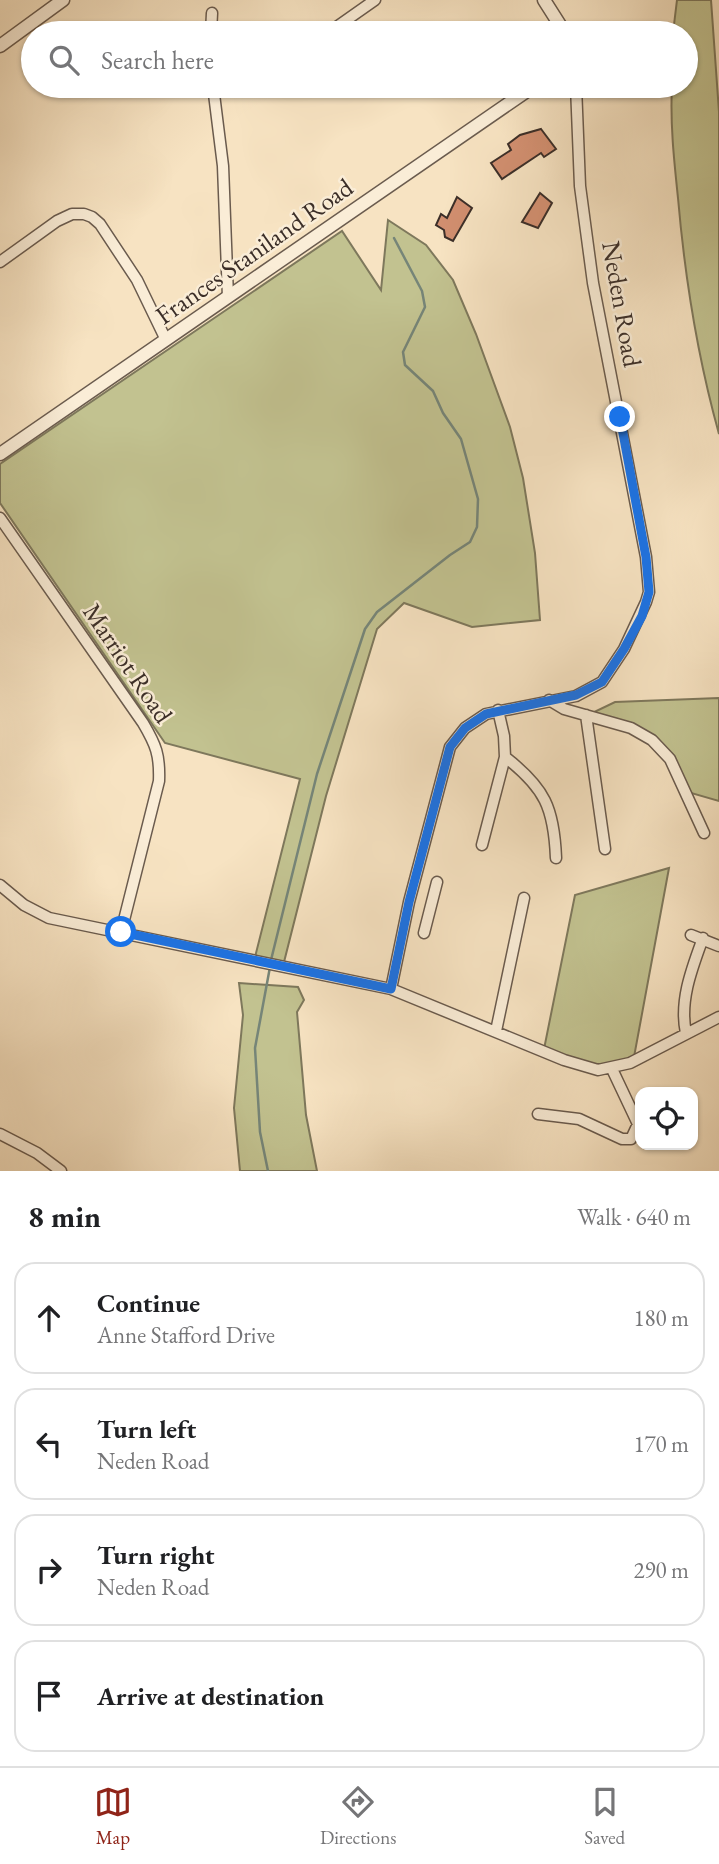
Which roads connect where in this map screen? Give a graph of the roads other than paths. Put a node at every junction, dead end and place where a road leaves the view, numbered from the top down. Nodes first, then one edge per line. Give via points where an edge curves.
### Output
1 (63, 0) edge
2 (375, 0) edge
3 (544, 0) edge
4 (212, 12) dead end
5 (34, 21) edge
6 (212, 21) edge
7 (345, 21) edge
8 (557, 21) edge
9 (21, 31) edge
10 (0, 46) edge
11 (214, 98) edge
12 (517, 98) edge
13 (576, 98) edge
14 (0, 262) edge
15 (228, 297) junction
16 (166, 340) junction
17 (0, 454) edge
18 (0, 518) edge
19 (549, 700) junction
20 (498, 710) junction
21 (586, 715) junction
22 (505, 757) junction
23 (704, 833) dead end
24 (482, 845) dead end
25 (606, 849) dead end
26 (556, 858) dead end
27 (437, 882) dead end
28 (0, 885) edge
29 (524, 898) dead end
30 (409, 902) junction
31 (430, 904) junction
32 (121, 932) junction
33 (424, 933) dead end
34 (719, 946) edge
35 (391, 989) junction
36 (719, 1017) edge
37 (496, 1031) junction
38 (687, 1033) junction
39 (612, 1069) junction
40 (538, 1114) dead end
41 (0, 1134) edge
42 (61, 1171) edge

1 - 5 street
2 - 7 street
3 - 8 street
4 - 6 street
9 - 10 street
11 - 15 street via 223,166
12 - 15 street, Frances Staniland Road
13 - 19 street, Neden Road via 580,186 593,283 649,592 642,616 602,682 576,695
14 - 16 street via 57,221 72,214 92,217 137,279
15 - 16 street, Frances Staniland Road
16 - 17 street, Frances Staniland Road
18 - 32 street, Marriot Road via 143,723 160,758 159,781
19 - 20 street, Neden Road
19 - 21 street
20 - 22 street
20 - 30 street, Neden Road via 474,720 450,747
21 - 23 street via 641,732 663,750
21 - 25 street
22 - 24 street
22 - 26 street via 544,796 553,818
27 - 31 street
28 - 32 street via 49,918
29 - 37 street
30 - 31 street
30 - 35 street, Neden Road
31 - 33 street
32 - 35 street
34 - 38 street via 697,937 687,989
35 - 37 street
36 - 38 street
37 - 39 street via 564,1060 598,1070
38 - 39 street
39 - 40 street via 638,1124 631,1139 579,1119
41 - 42 street

